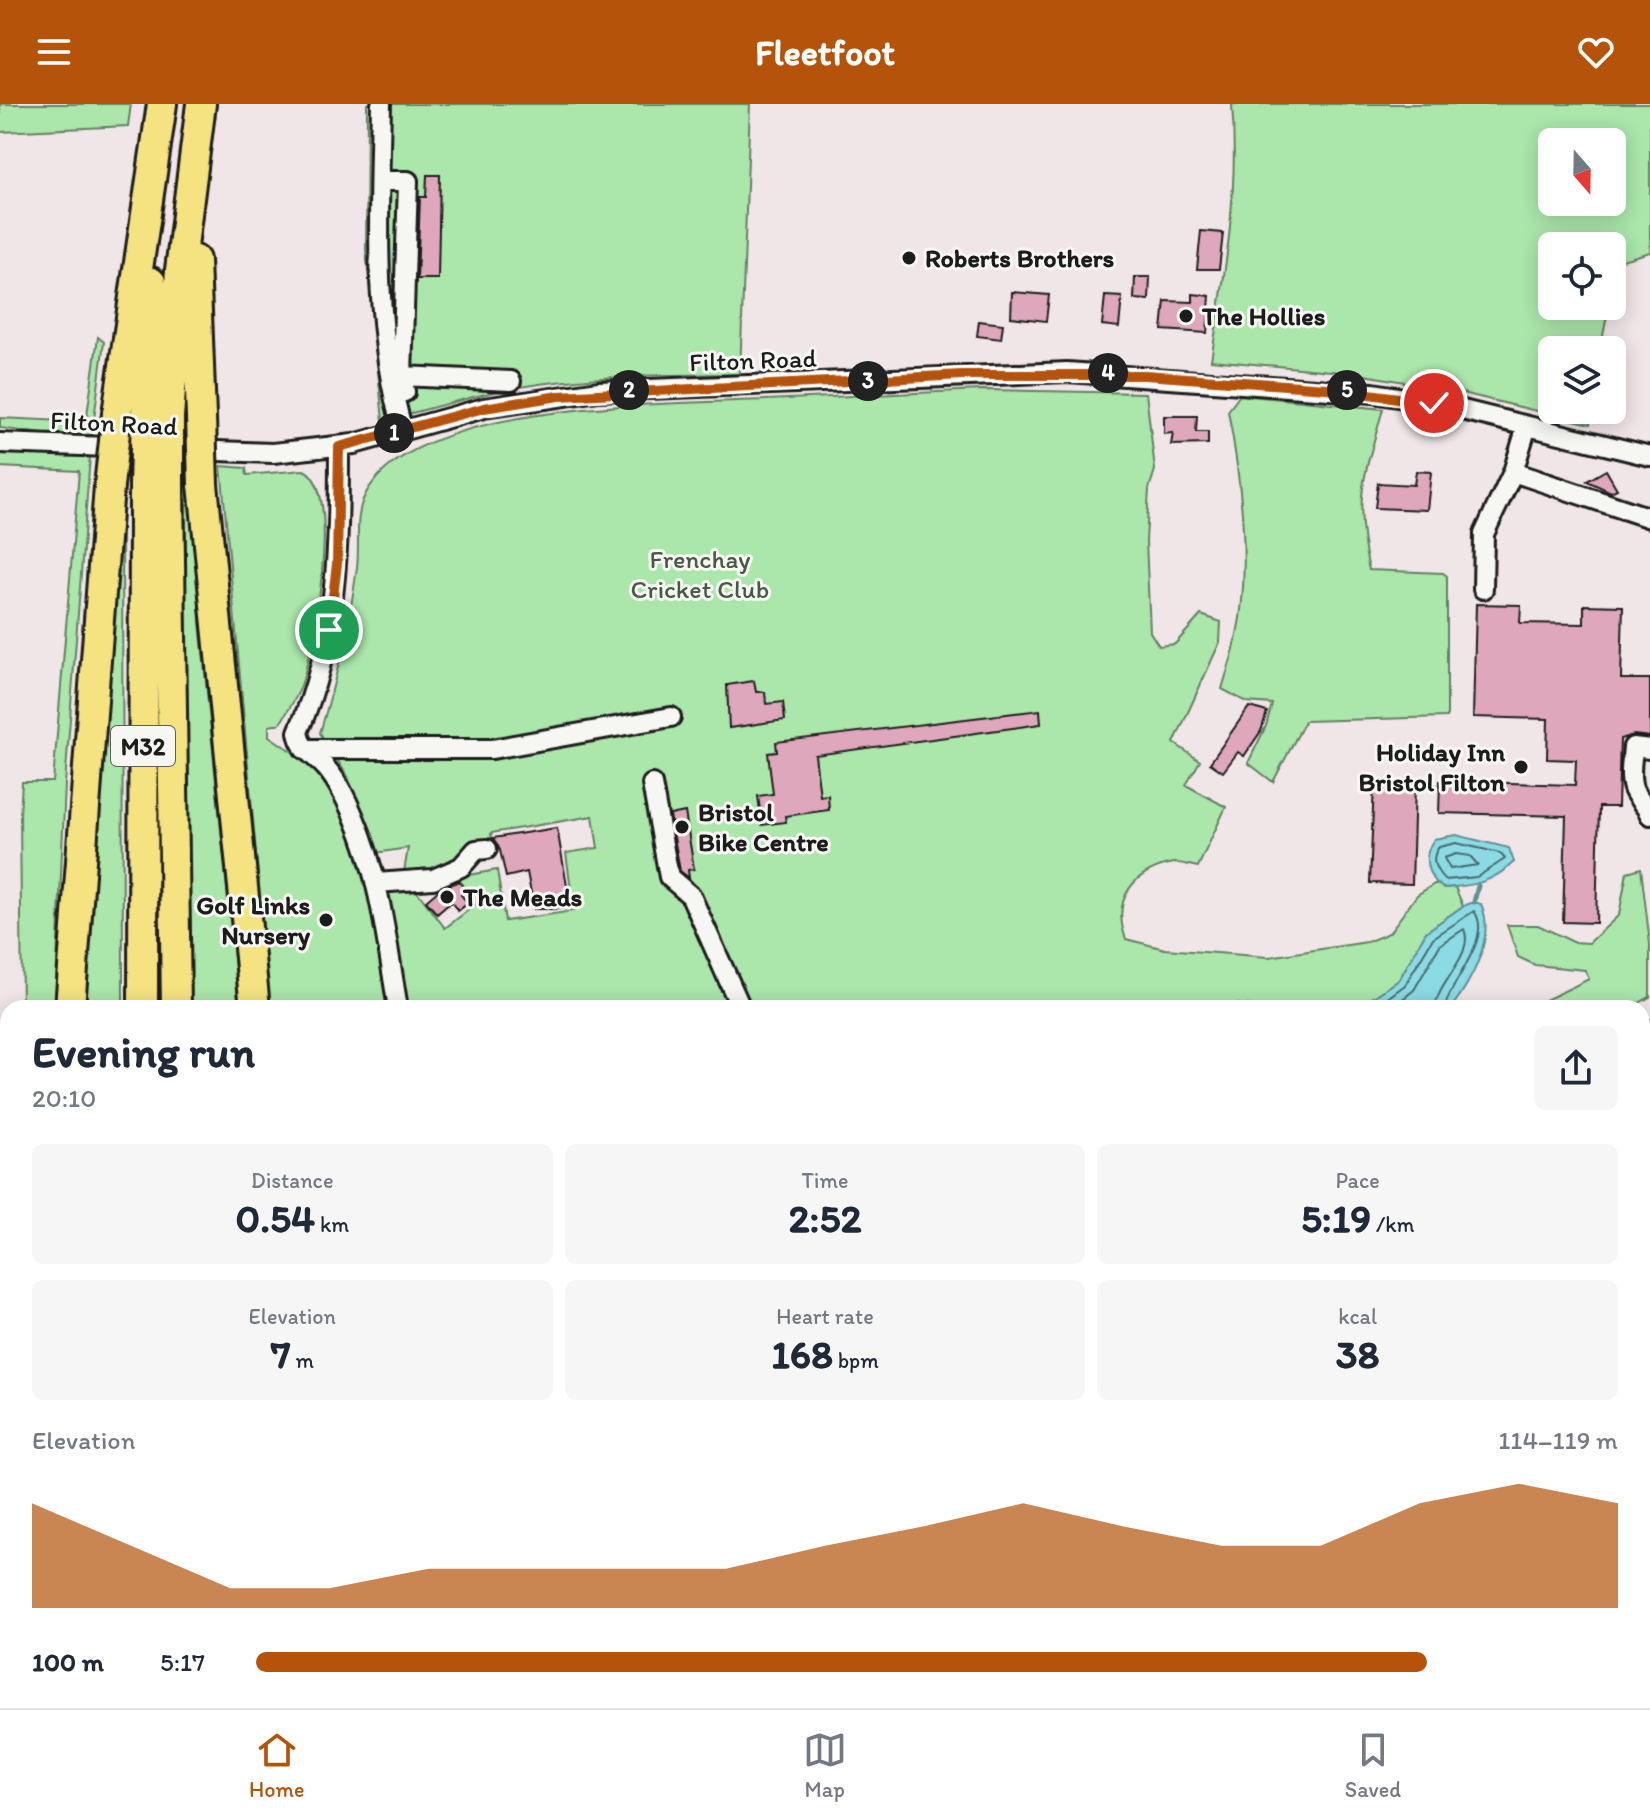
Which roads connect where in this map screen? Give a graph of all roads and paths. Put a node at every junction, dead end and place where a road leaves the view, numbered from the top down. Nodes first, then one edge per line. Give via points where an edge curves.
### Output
1 (162, 104) edge
2 (201, 104) edge
3 (381, 104) edge
4 (156, 158) junction
5 (382, 181) junction
6 (190, 195) junction
7 (402, 376) junction
8 (511, 381) dead end
9 (158, 415) junction
10 (1527, 426) junction
11 (408, 429) junction
12 (0, 443) edge
13 (339, 447) junction
14 (1650, 456) edge
15 (1513, 472) junction
16 (156, 485) junction
17 (1650, 518) edge
18 (1483, 589) dead end
19 (671, 717) dead end
20 (304, 749) junction
21 (1650, 749) edge
22 (652, 784) dead end
23 (1649, 806) edge
24 (487, 849) dead end
25 (376, 883) junction
26 (71, 1000) edge
27 (143, 1000) edge
28 (176, 1000) edge
29 (254, 1000) edge
30 (397, 1000) edge
31 (737, 1000) edge

1 - 4 highway, M32
2 - 6 highway, M32
3 - 5 street
4 - 9 highway, M32
4 - 26 highway, M32, bridge via 109,486
5 - 7 street via 408,181
5 - 11 street via 380,282 386,349
6 - 9 highway, M32
6 - 29 highway, M32, bridge via 203,484
7 - 8 street
7 - 11 street
9 - 16 highway, M32, bridge
10 - 11 street, Filton Road via 1373,393 1067,372 599,391 519,401
10 - 14 street, Filton Road
10 - 15 street
11 - 13 street, Filton Road
12 - 13 street, Filton Road via 239,454
13 - 20 street via 336,580 319,678 298,732
15 - 17 street
15 - 18 street via 1484,534
16 - 27 highway, M32
16 - 28 highway, M32
19 - 20 street via 492,749
20 - 25 street via 338,785
21 - 23 street via 1633,747 1632,781 1636,795
22 - 31 street via 669,877 691,896
24 - 25 street via 476,850 461,867 433,879
25 - 30 street

